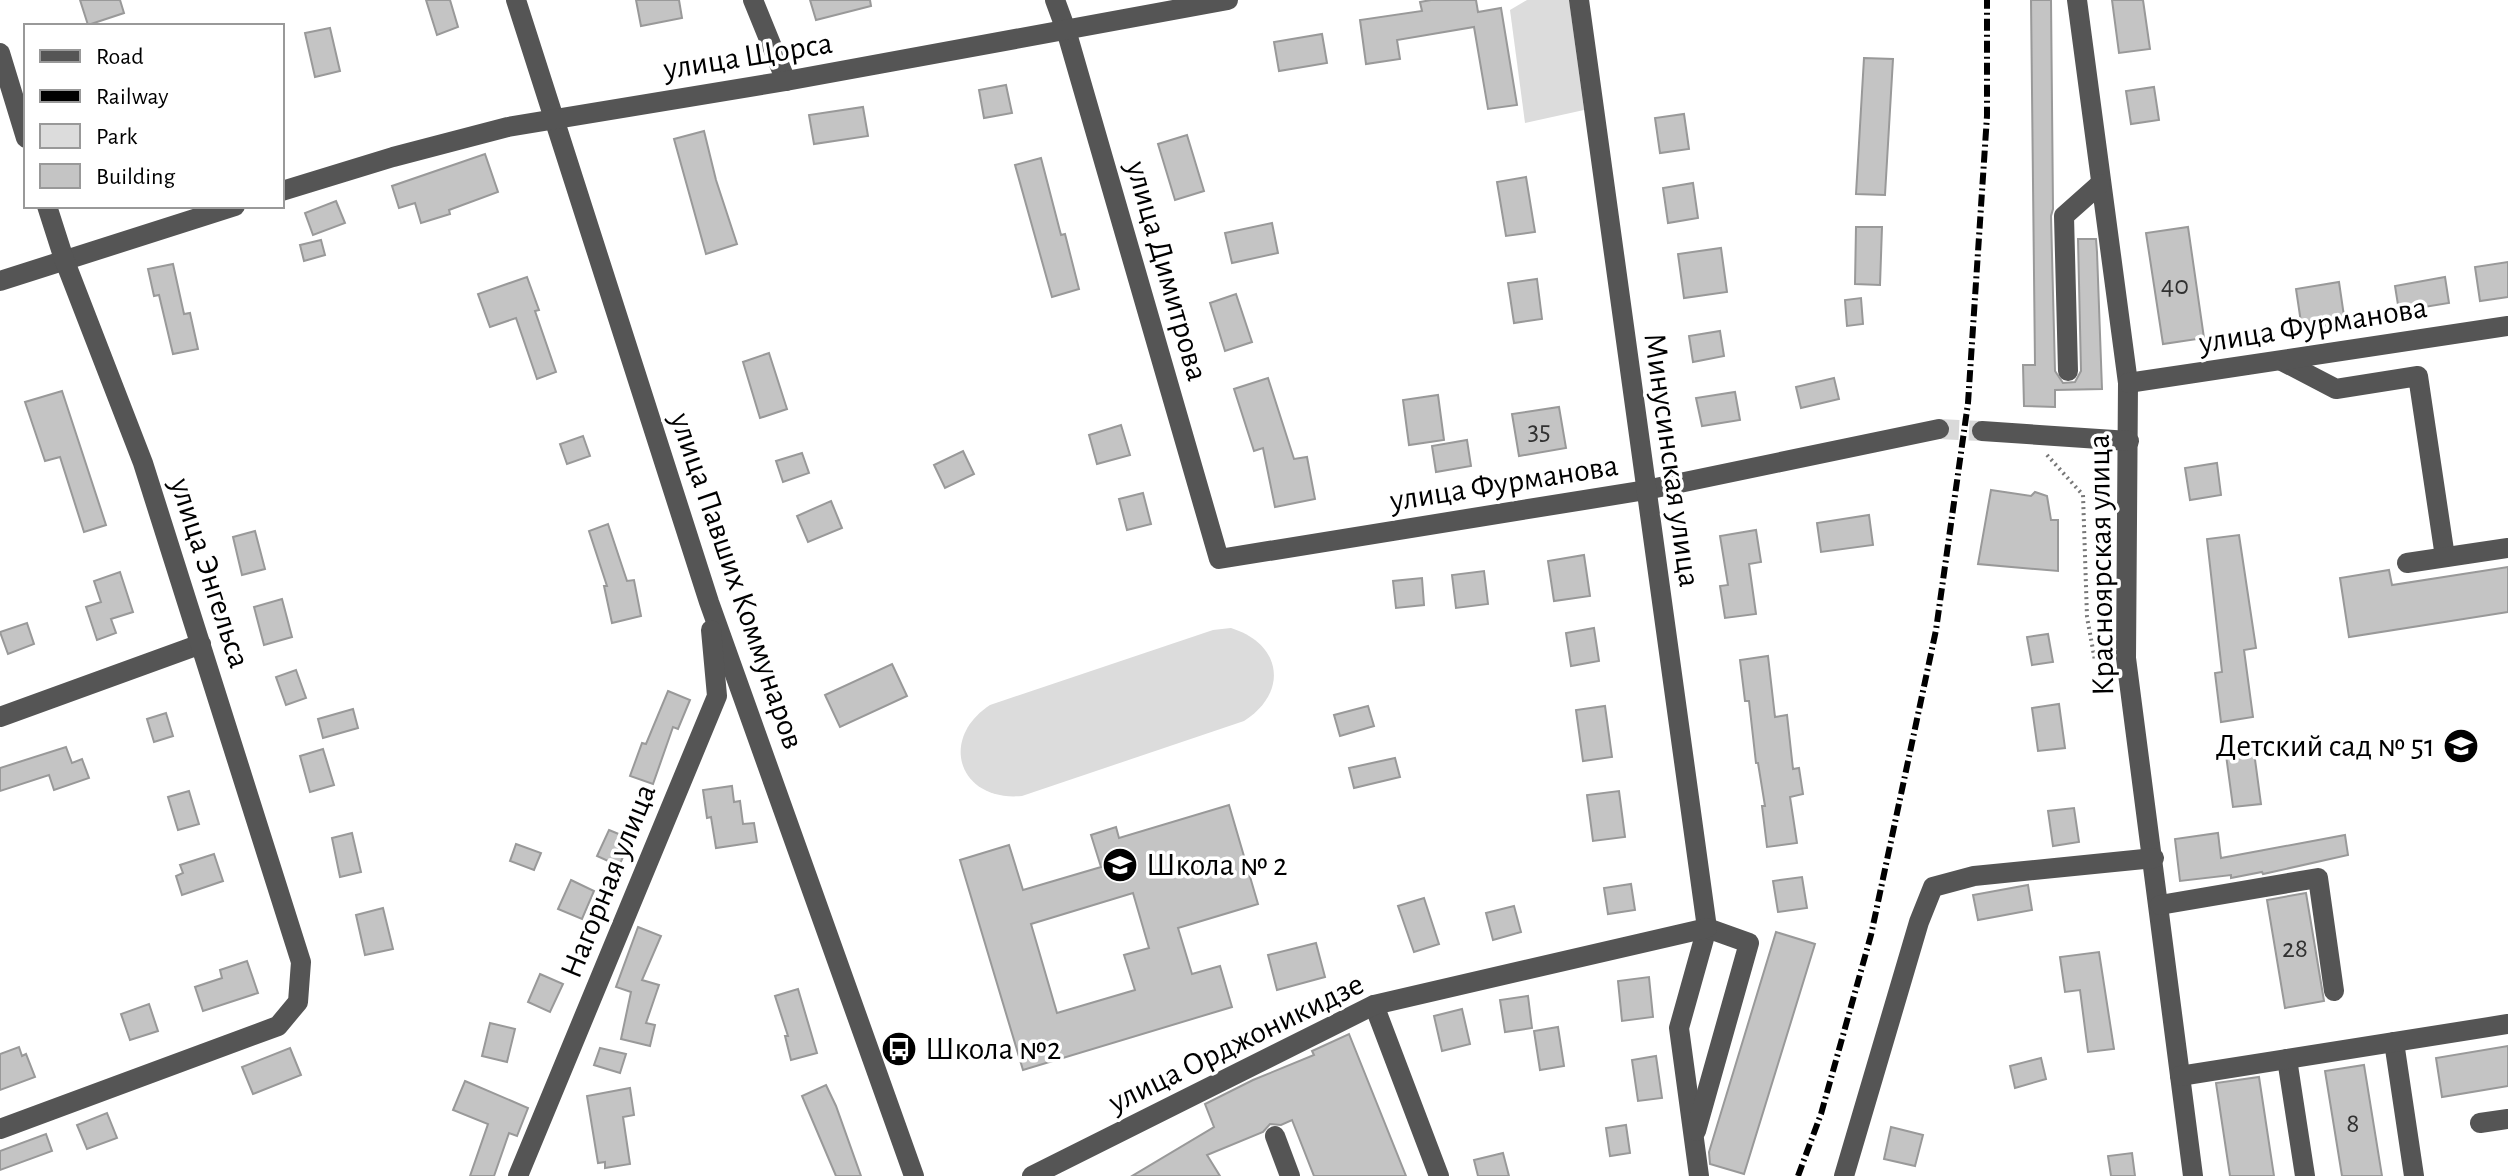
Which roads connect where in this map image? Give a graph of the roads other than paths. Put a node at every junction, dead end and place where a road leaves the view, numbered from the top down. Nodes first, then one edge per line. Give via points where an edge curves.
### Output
1 (516, 0) edge
2 (753, 0) edge
3 (1055, 0) edge
4 (1228, 0) edge
5 (1579, 0) edge
6 (2077, 0) edge
7 (1066, 30) junction
8 (0, 53) edge
9 (786, 81) junction
10 (554, 119) junction
11 (24, 131) edge
12 (2100, 184) junction
13 (284, 190) edge
14 (48, 208) edge
15 (229, 208) edge
16 (64, 259) junction
17 (0, 281) edge
18 (2508, 326) edge
19 (2282, 361) junction
20 (2068, 371) dead end
21 (2128, 383) junction
22 (1939, 429) tunnel mouth
23 (1982, 431) tunnel mouth
24 (2129, 441) junction
25 (1646, 490) junction
26 (2508, 548) edge
27 (2445, 557) junction
28 (1219, 559) joint
29 (2407, 563) dead end
30 (709, 602) junction
31 (201, 644) junction
32 (0, 717) edge
33 (2154, 858) junction
34 (2160, 905) junction
35 (1707, 928) junction
36 (2334, 991) dead end
37 (1374, 1005) junction
38 (2508, 1024) edge
39 (2394, 1042) junction
40 (2287, 1059) junction
41 (2180, 1076) junction
42 (2508, 1119) edge
43 (2480, 1123) dead end
44 (0, 1129) edge
45 (1275, 1136) dead end
46 (1693, 1139) junction
47 (518, 1176) edge
48 (914, 1176) edge
49 (1032, 1176) edge
50 (1290, 1176) edge
51 (1439, 1176) edge
52 (1699, 1176) edge
53 (1844, 1176) edge
54 (2193, 1176) edge
55 (2305, 1176) edge
56 (2414, 1176) edge

1 - 10 street, улица Павших Коммунаров
2 - 9 street
3 - 7 street, улица Димитрова
4 - 7 street, улица Щорса
5 - 25 street, Минусинская улица
6 - 12 street, Красноярская улица
7 - 9 street, улица Щорса
7 - 28 street, улица Димитрова
8 - 11 street
9 - 10 street, улица Щорса
10 - 13 street, улица Щорса via 393,157
10 - 30 street, улица Павших Коммунаров
12 - 20 street via 2064,216
12 - 21 street, Красноярская улица
14 - 16 street, улица Энгельса
15 - 16 street
16 - 17 street
16 - 31 street, улица Энгельса via 143,463
18 - 19 street, улица Фурманова
19 - 21 street, улица Фурманова
19 - 27 street via 2336,389 2418,376
21 - 24 street, Красноярская улица
22 - 25 street, улица Фурманова
23 - 24 street
24 - 33 street, Красноярская улица via 2126,658
25 - 28 street, улица Фурманова
25 - 35 street, Минусинская улица
26 - 27 street
27 - 29 street
30 - 47 street, Нагорная улица via 717,696
30 - 48 street, улица Павших Коммунаров
31 - 32 street
31 - 44 street, улица Энгельса via 301,962 298,1002 278,1026
33 - 34 street, Красноярская улица
33 - 53 street via 1974,876 1933,887
34 - 36 street via 2318,878
34 - 41 street, Красноярская улица
35 - 37 street, улица Орджоникидзе
35 - 46 street via 1679,1028
35 - 46 street via 1749,943
37 - 49 street, улица Орджоникидзе
37 - 51 street
38 - 39 street
39 - 40 street
39 - 56 street
40 - 41 street
40 - 55 street
41 - 54 street, Красноярская улица
42 - 43 street
45 - 50 street
46 - 52 street

